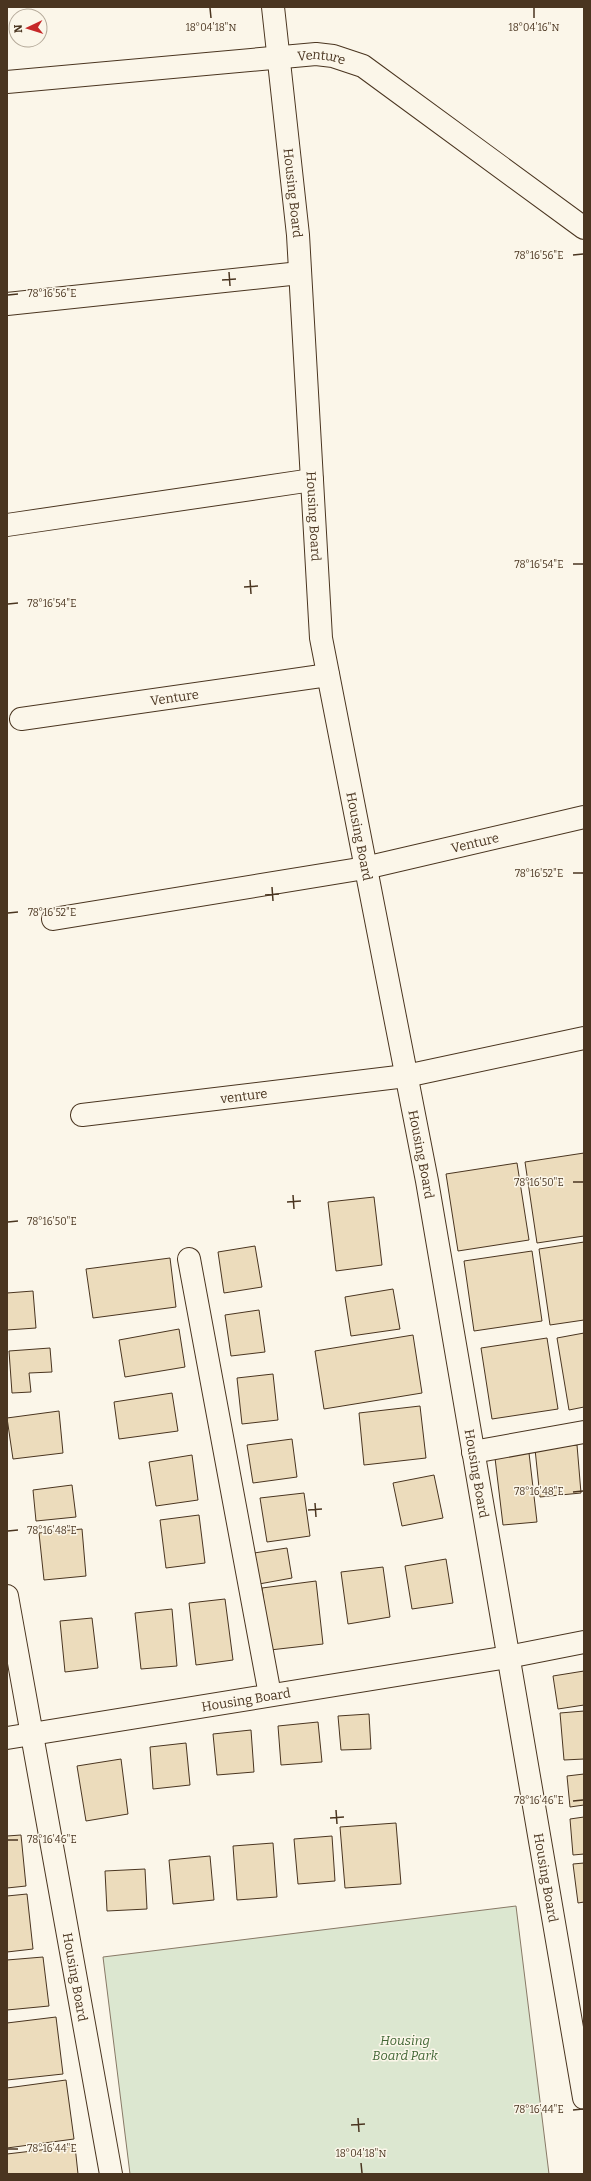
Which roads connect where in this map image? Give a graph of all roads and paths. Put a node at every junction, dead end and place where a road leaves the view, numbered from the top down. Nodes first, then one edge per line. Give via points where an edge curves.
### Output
1 (273, 7) edge
2 (279, 59) junction
3 (7, 82) edge
4 (584, 228) edge
5 (300, 273) junction
6 (7, 304) edge
7 (312, 480) junction
8 (7, 526) edge
9 (328, 675) junction
10 (21, 720) dead end
11 (584, 817) edge
12 (365, 868) junction
13 (53, 919) dead end
14 (584, 1038) edge
15 (406, 1076) junction
16 (82, 1115) dead end
17 (189, 1259) dead end
18 (584, 1432) edge
19 (473, 1452) junction
20 (7, 1596) edge
21 (584, 1642) edge
22 (508, 1657) junction
23 (270, 1695) junction
24 (31, 1733) junction
25 (7, 1738) edge
26 (584, 2098) edge
27 (111, 2174) edge

1 - 2 street, Housing Board
2 - 3 street, Venture
2 - 4 street, Venture via 316,54 333,56 363,66
2 - 5 street, Housing Board
5 - 6 street
5 - 7 street, Housing Board
7 - 8 street
7 - 9 street, Housing Board via 321,638
9 - 10 street, Venture
9 - 12 street, Housing Board
11 - 12 street, Venture
12 - 13 street
12 - 15 street, Housing Board
14 - 15 street
15 - 16 street, venture
15 - 19 street, Housing Board via 427,1181
17 - 23 street
18 - 19 street
19 - 22 street, Housing Board
20 - 24 street, Housing Board
21 - 22 street, Housing Board
22 - 23 street, Housing Board
22 - 26 street, Housing Board
23 - 24 street, Housing Board
24 - 25 street, Housing Board
24 - 27 street, Housing Board

